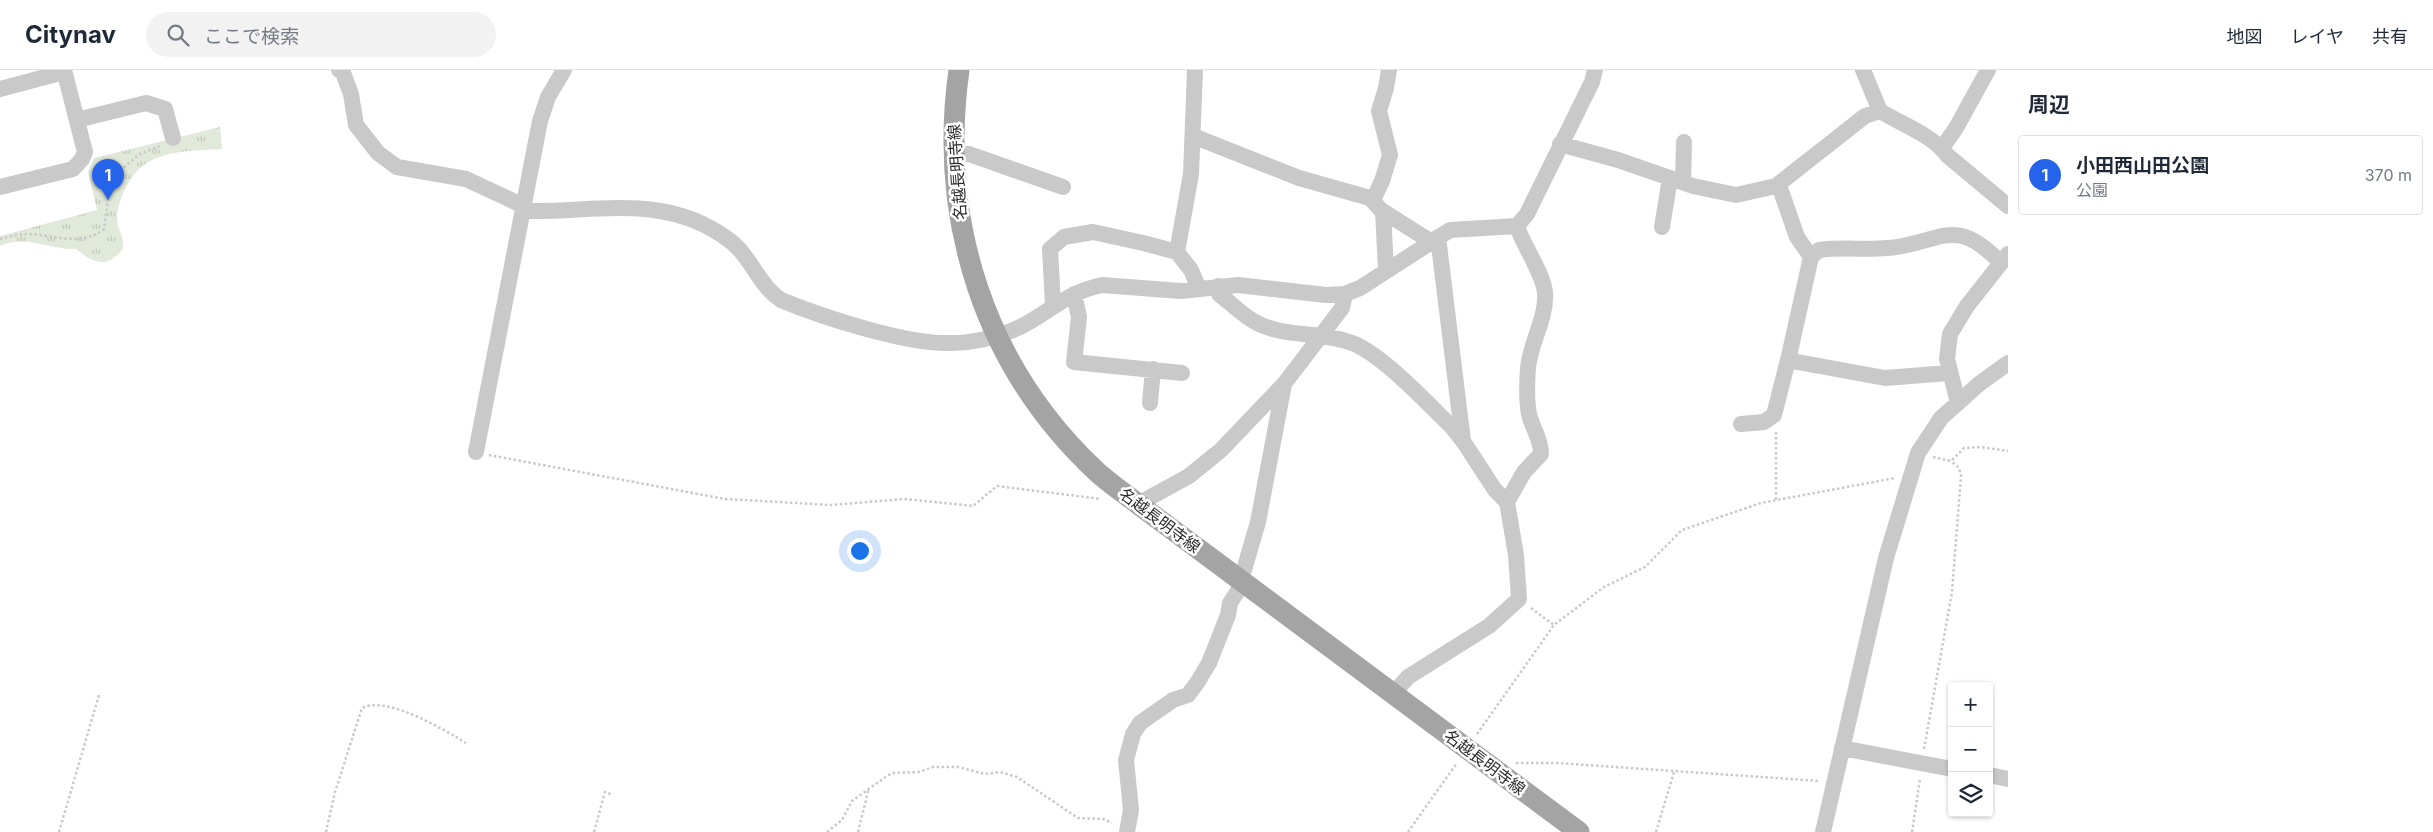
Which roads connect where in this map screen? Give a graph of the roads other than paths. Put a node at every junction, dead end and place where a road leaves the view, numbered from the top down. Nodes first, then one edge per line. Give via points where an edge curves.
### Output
1 (339, 70) edge
2 (564, 70) edge
3 (959, 70) edge
4 (1195, 70) edge
5 (1389, 70) edge
6 (1595, 70) edge
7 (1863, 70) edge
8 (1988, 70) edge
9 (64, 71) edge
10 (0, 88) edge
11 (1880, 111) junction
12 (77, 120) junction
13 (1193, 136) junction
14 (173, 138) road end
15 (1684, 142) dead end
16 (1560, 144) junction
17 (1942, 148) junction
18 (954, 153) junction
19 (1676, 180) junction
20 (1776, 186) junction
21 (0, 187) edge
22 (1063, 187) dead end
23 (1378, 205) junction
24 (2008, 206) edge
25 (524, 208) junction
26 (1517, 226) junction
27 (1662, 227) dead end
28 (1434, 239) junction
29 (1177, 252) junction
30 (1811, 257) junction
31 (2004, 259) edge
32 (1386, 271) junction
33 (1218, 286) junction
34 (1199, 289) junction
35 (1074, 294) junction
36 (1345, 294) junction
37 (1053, 305) junction
38 (1323, 334) junction
39 (996, 336) junction
40 (1789, 356) junction
41 (2008, 363) edge
42 (1153, 369) junction
43 (1182, 373) dead end
44 (1949, 373) junction
45 (1284, 384) junction
46 (1958, 402) junction
47 (1150, 403) dead end
48 (1740, 424) dead end
49 (1463, 441) junction
50 (476, 452) road end
51 (1507, 502) junction
52 (1138, 504) junction
53 (1241, 581) junction
54 (1393, 694) junction
55 (1842, 748) junction
56 (1948, 767) edge
57 (1993, 776) edge
58 (2008, 779) edge
59 (1128, 831) edge
60 (1579, 832) edge
61 (1822, 832) edge

1 - 25 street via 342,70 349,88 356,126 378,153 396,167 466,180
2 - 25 street via 548,97 540,121
3 - 18 main road, 名越長明寺線 via 953,128
4 - 13 street
5 - 23 street via 1378,111 1390,155
6 - 16 street
7 - 11 street
8 - 17 street
9 - 10 street
9 - 12 street
11 - 17 street
11 - 20 street via 1865,116
12 - 14 street via 146,102 165,108
12 - 21 street via 85,152 73,169
13 - 23 street
13 - 29 street via 1192,174
15 - 19 street
16 - 19 street
16 - 26 street via 1527,214
17 - 24 street
18 - 22 street via 969,154
18 - 39 main road, 名越長明寺線 via 959,220 969,263
19 - 20 street via 1736,195
19 - 27 street
20 - 30 street via 1781,191 1797,237
23 - 28 street
23 - 32 street
25 - 39 street via 623,207 671,212 715,230 732,242 754,266 773,295 792,304 936,343
25 - 50 street
26 - 28 street via 1450,230
26 - 51 street via 1545,293 1532,345 1528,385 1529,414 1540,441 1541,454 1524,472
28 - 32 street
28 - 49 street
29 - 34 street via 1191,270
29 - 37 street via 1093,232 1064,237 1050,249
30 - 31 street via 1819,250 1889,248 1954,234 1978,242
30 - 40 street
31 - 44 street via 1954,325 1946,351
32 - 36 street
33 - 34 street
33 - 36 street
33 - 38 street via 1219,294 1257,324 1278,331
34 - 35 street via 1181,291 1102,285
35 - 37 street
35 - 42 street via 1079,317 1074,362
36 - 38 street via 1342,308
37 - 39 street via 1019,327
38 - 45 street
38 - 49 street via 1372,354 1452,427
39 - 52 main road, 名越長明寺線 via 1029,392 1055,427 1098,472
40 - 44 street via 1792,361 1885,378
40 - 48 street via 1774,415 1764,422
41 - 46 street
42 - 43 street
42 - 47 street
44 - 46 street
45 - 52 street via 1203,466
45 - 53 street via 1258,522
46 - 55 street via 1941,418 1918,453 1909,477 1886,558
49 - 51 street via 1495,490
51 - 54 street via 1516,554 1519,599 1489,626 1408,678
52 - 53 main road, 名越長明寺線
53 - 54 main road, 名越長明寺線
53 - 59 street via 1209,663 1197,683 1188,695 1173,700 1140,723 1132,734 1126,760 1131,810
54 - 60 main road, 名越長明寺線
55 - 56 street
55 - 61 street
57 - 58 street

